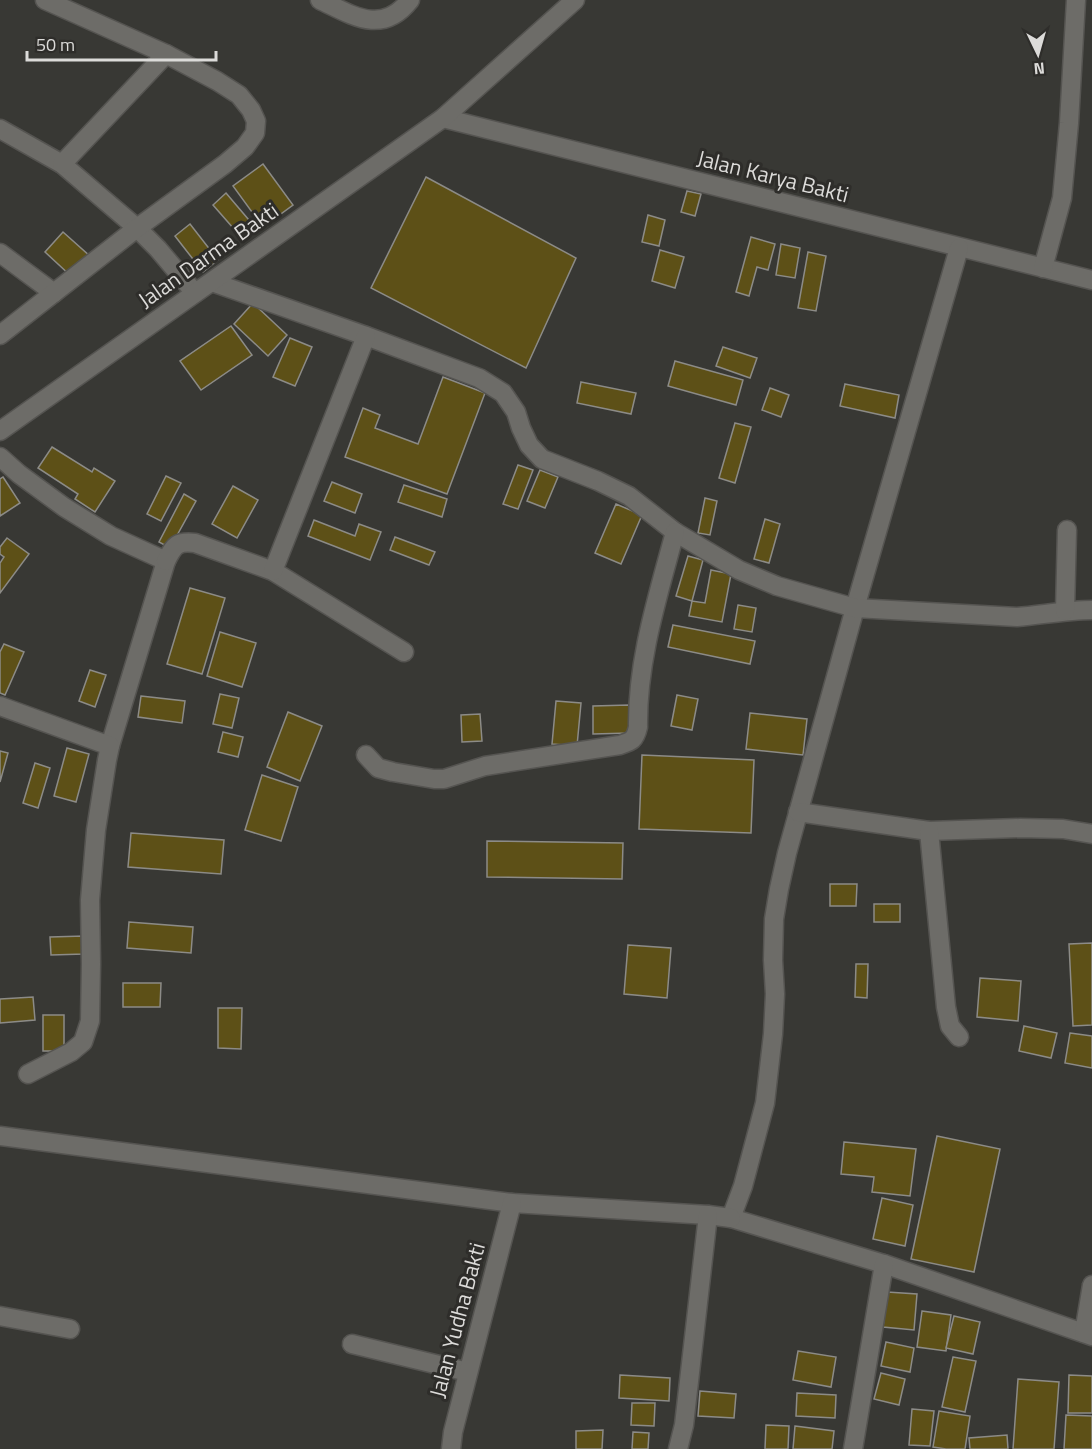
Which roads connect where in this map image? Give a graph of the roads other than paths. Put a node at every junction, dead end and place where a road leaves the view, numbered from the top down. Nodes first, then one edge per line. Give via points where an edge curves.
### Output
1 (45, 0) edge
2 (320, 0) edge
3 (410, 0) edge
4 (575, 0) edge
5 (1077, 0) edge
6 (83, 8) edge
7 (166, 54) junction
8 (443, 118) junction
9 (0, 129) edge
10 (62, 164) junction
11 (137, 228) junction
12 (959, 248) junction
13 (0, 252) edge
14 (1043, 268) junction
15 (1092, 280) edge
16 (212, 282) junction
17 (54, 292) junction
18 (195, 293) junction
19 (0, 335) edge
20 (366, 336) junction
21 (0, 431) edge
22 (0, 457) edge
23 (1067, 530) dead end
24 (675, 532) junction
25 (166, 561) junction
26 (273, 571) junction
27 (855, 608) junction
28 (1092, 610) edge
29 (1065, 611) junction
30 (404, 652) dead end
31 (0, 706) edge
32 (110, 746) junction
33 (366, 755) dead end
34 (798, 812) junction
35 (929, 831) junction
36 (1092, 834) edge
37 (959, 1037) dead end
38 (28, 1074) dead end
39 (0, 1136) edge
40 (512, 1203) junction
41 (708, 1215) junction
42 (731, 1218) junction
43 (884, 1264) junction
44 (1092, 1285) edge
45 (1, 1321) edge
46 (69, 1329) dead end
47 (1088, 1335) edge
48 (352, 1344) dead end
49 (468, 1372) junction
50 (451, 1449) edge
51 (678, 1449) edge
52 (853, 1449) edge

1 - 6 street
2 - 3 street via 373,20 395,15
4 - 8 street, Jalan Darma Bakti
5 - 14 street via 1062,198
6 - 7 street
7 - 10 street
7 - 11 street via 239,95 256,120 255,133 225,164
8 - 12 street, Jalan Karya Bakti
8 - 16 street, Jalan Darma Bakti
9 - 10 street
10 - 11 street
11 - 17 street
11 - 18 street
12 - 14 street, Jalan Karya Bakti
12 - 27 street
13 - 17 street
14 - 15 street, Jalan Karya Bakti
16 - 18 street, Jalan Darma Bakti
16 - 20 street
17 - 19 street
18 - 21 street, Jalan Darma Bakti
20 - 24 street via 479,378 503,393 516,412 529,445 542,459 629,496
20 - 26 street
22 - 25 street via 64,507 111,536
23 - 29 street
24 - 27 street via 739,570 777,586
24 - 33 street via 647,638 640,675 638,727 632,741 486,766 444,779 378,768
25 - 26 street via 176,544 187,542
25 - 32 street
26 - 30 street
27 - 29 street via 1017,617
27 - 34 street
28 - 29 street
31 - 32 street
32 - 38 street via 96,830 90,900 90,1021 83,1042
34 - 35 street
34 - 42 street via 774,919 775,994 765,1103
35 - 36 street via 1031,828
35 - 37 street via 946,1007 950,1026
39 - 40 street
40 - 41 street
40 - 49 street, Jalan Yudha Bakti
41 - 42 street
41 - 51 street
42 - 43 street
43 - 47 street
43 - 52 street
44 - 47 street
45 - 46 street
48 - 49 street
49 - 50 street, Jalan Yudha Bakti

